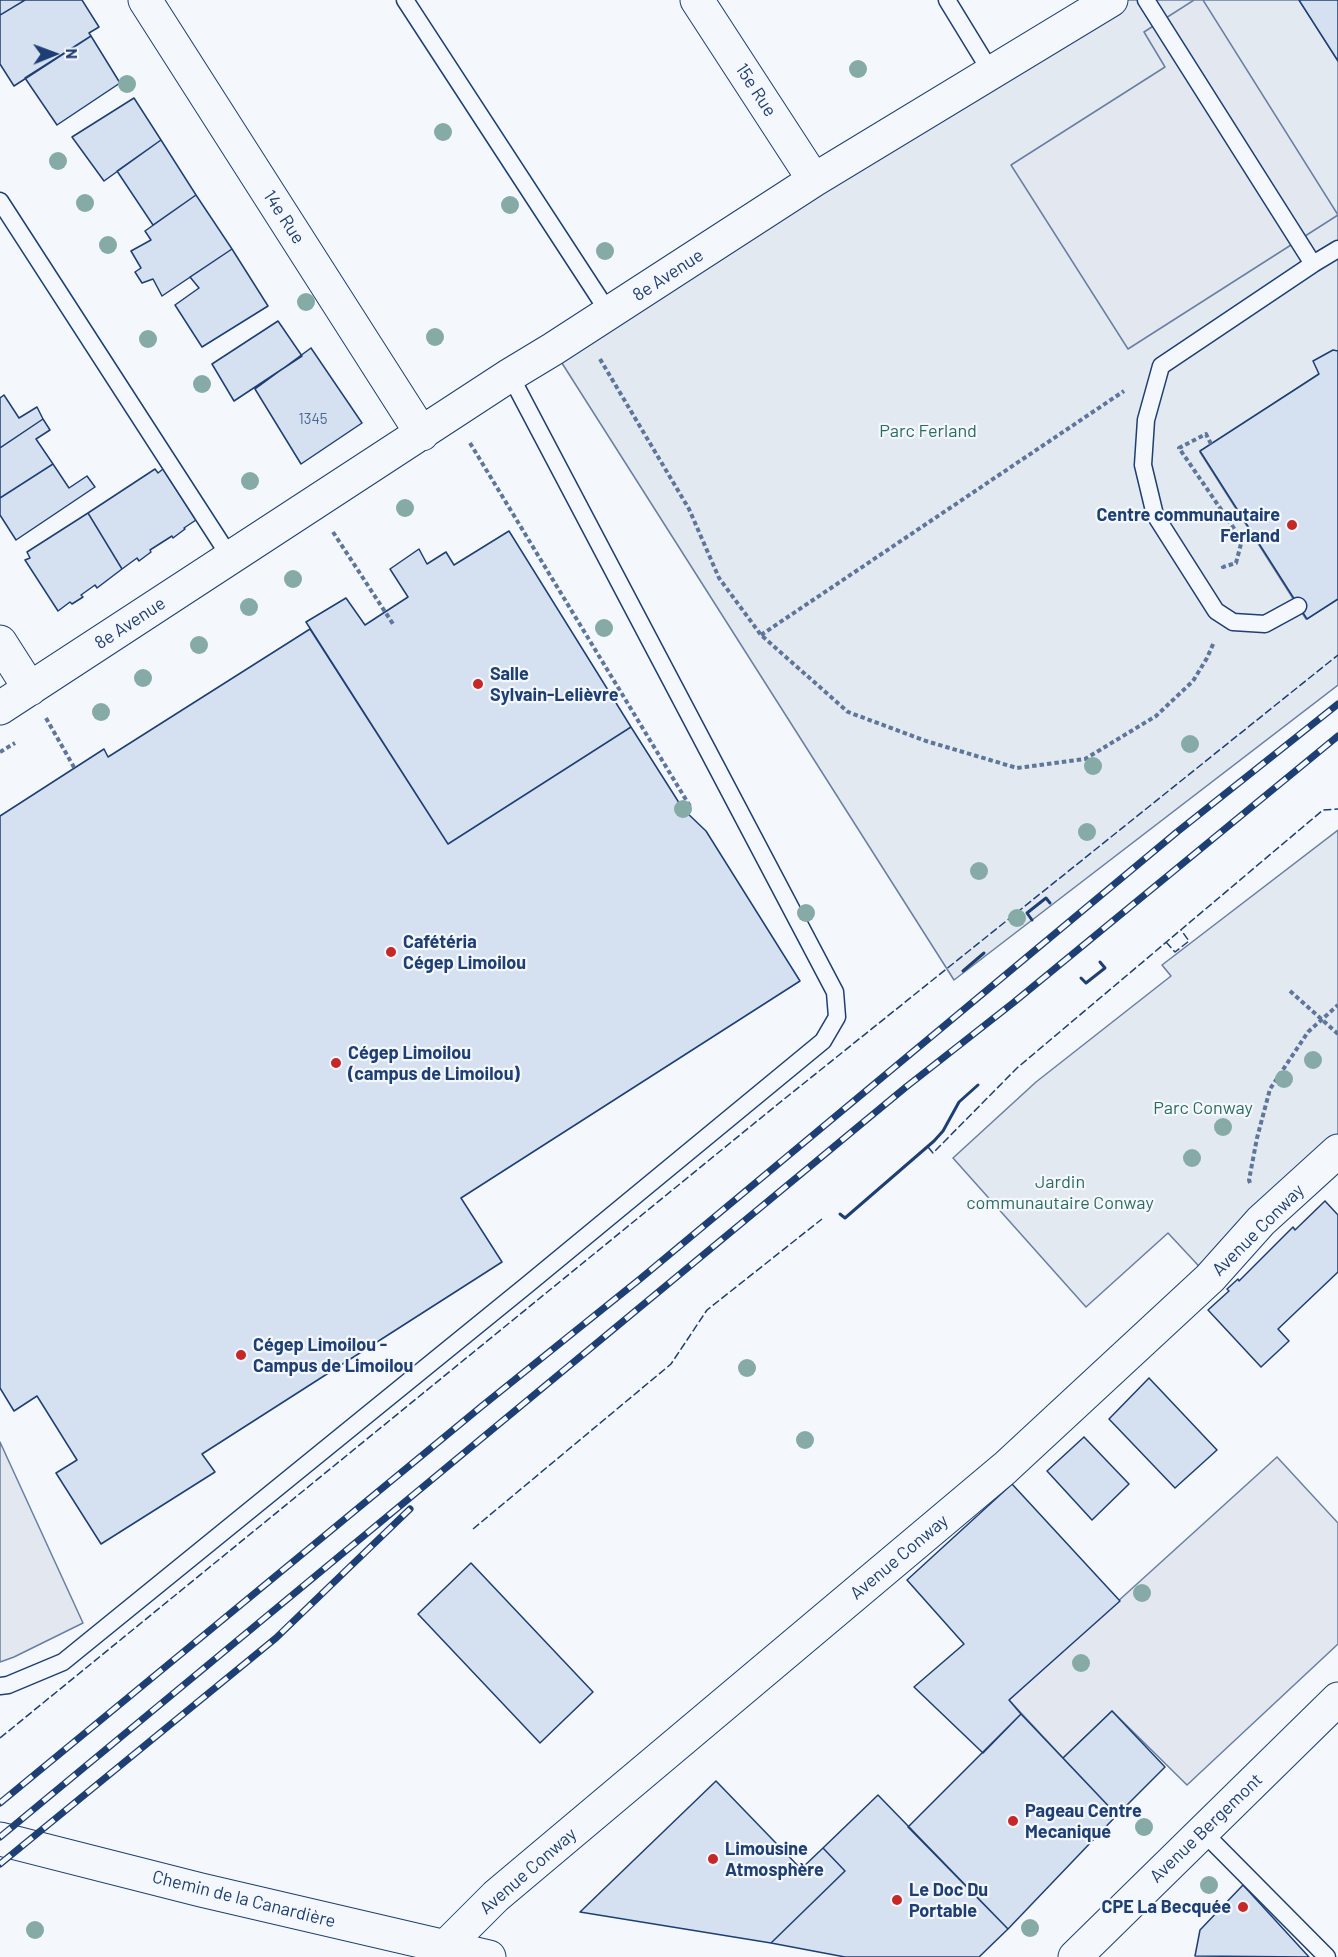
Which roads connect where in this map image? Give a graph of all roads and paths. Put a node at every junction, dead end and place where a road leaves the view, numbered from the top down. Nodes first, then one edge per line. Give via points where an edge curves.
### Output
1 (145, 0) edge
2 (405, 0) edge
3 (697, 0) edge
4 (946, 0) edge
5 (1111, 0) edge
6 (1146, 0) edge
7 (991, 72) junction
8 (814, 180) junction
9 (0, 201) edge
10 (1338, 249) edge
11 (1313, 264) junction
12 (596, 321) junction
13 (1161, 366) junction
14 (510, 375) junction
15 (452, 414) junction
16 (422, 434) junction
17 (1211, 444) dead end
18 (315, 504) junction
19 (230, 557) junction
20 (1218, 558) dead end
21 (1298, 606) dead end
22 (1225, 617) junction
23 (393, 624) dead end
24 (761, 635) junction
25 (0, 642) edge
26 (30, 689) junction
27 (0, 708) edge
28 (75, 769) dead end
29 (683, 808) dead end
30 (1290, 991) dead end
31 (1338, 1005) edge
32 (1322, 1020) junction
33 (1338, 1034) edge
34 (1338, 1151) edge
35 (1261, 1221) junction
36 (0, 1686) edge
37 (1338, 1700) edge
38 (1203, 1832) junction
39 (0, 1839) edge
40 (445, 1947) junction
41 (489, 1957) edge
42 (1075, 1957) edge
43 (1327, 1957) edge

1 - 16 street, 14e Rue
2 - 12 lane
3 - 8 street, 15e Rue
4 - 7 lane
5 - 7 street, 8e Avenue
6 - 11 lane
7 - 8 street, 8e Avenue
8 - 12 street, 8e Avenue
9 - 19 lane
10 - 11 lane
11 - 13 lane
12 - 14 street, 8e Avenue
12 - 24 path via 719,578
13 - 22 lane via 1146,420 1143,465 1155,515 1216,611
13 - 24 path
14 - 15 street, 8e Avenue
14 - 36 lane via 835,992 837,1017 823,1041 63,1662
15 - 16 street, 8e Avenue
15 - 29 path via 691,808
16 - 18 street, 8e Avenue
17 - 20 path via 1206,434 1179,448 1242,540 1236,563 1223,567
18 - 19 street, 8e Avenue
18 - 23 path
19 - 26 street, 8e Avenue
21 - 22 lane via 1265,624 1233,622
22 - 24 path via 1193,681 1156,716 1085,759 1017,768 848,712
25 - 26 street
26 - 27 street, 8e Avenue
26 - 28 path
30 - 32 path
31 - 32 path
32 - 33 path
32 - 35 path via 1308,1032 1270,1089 1249,1180
34 - 35 street, Avenue Conway
35 - 40 street, Avenue Conway via 1210,1278 1005,1467 496,1896
37 - 38 street, Avenue Bergemont
38 - 42 street, Avenue Bergemont
38 - 43 lane
39 - 40 street, Chemin de la Canardière
40 - 41 street, Chemin de la Canardière

